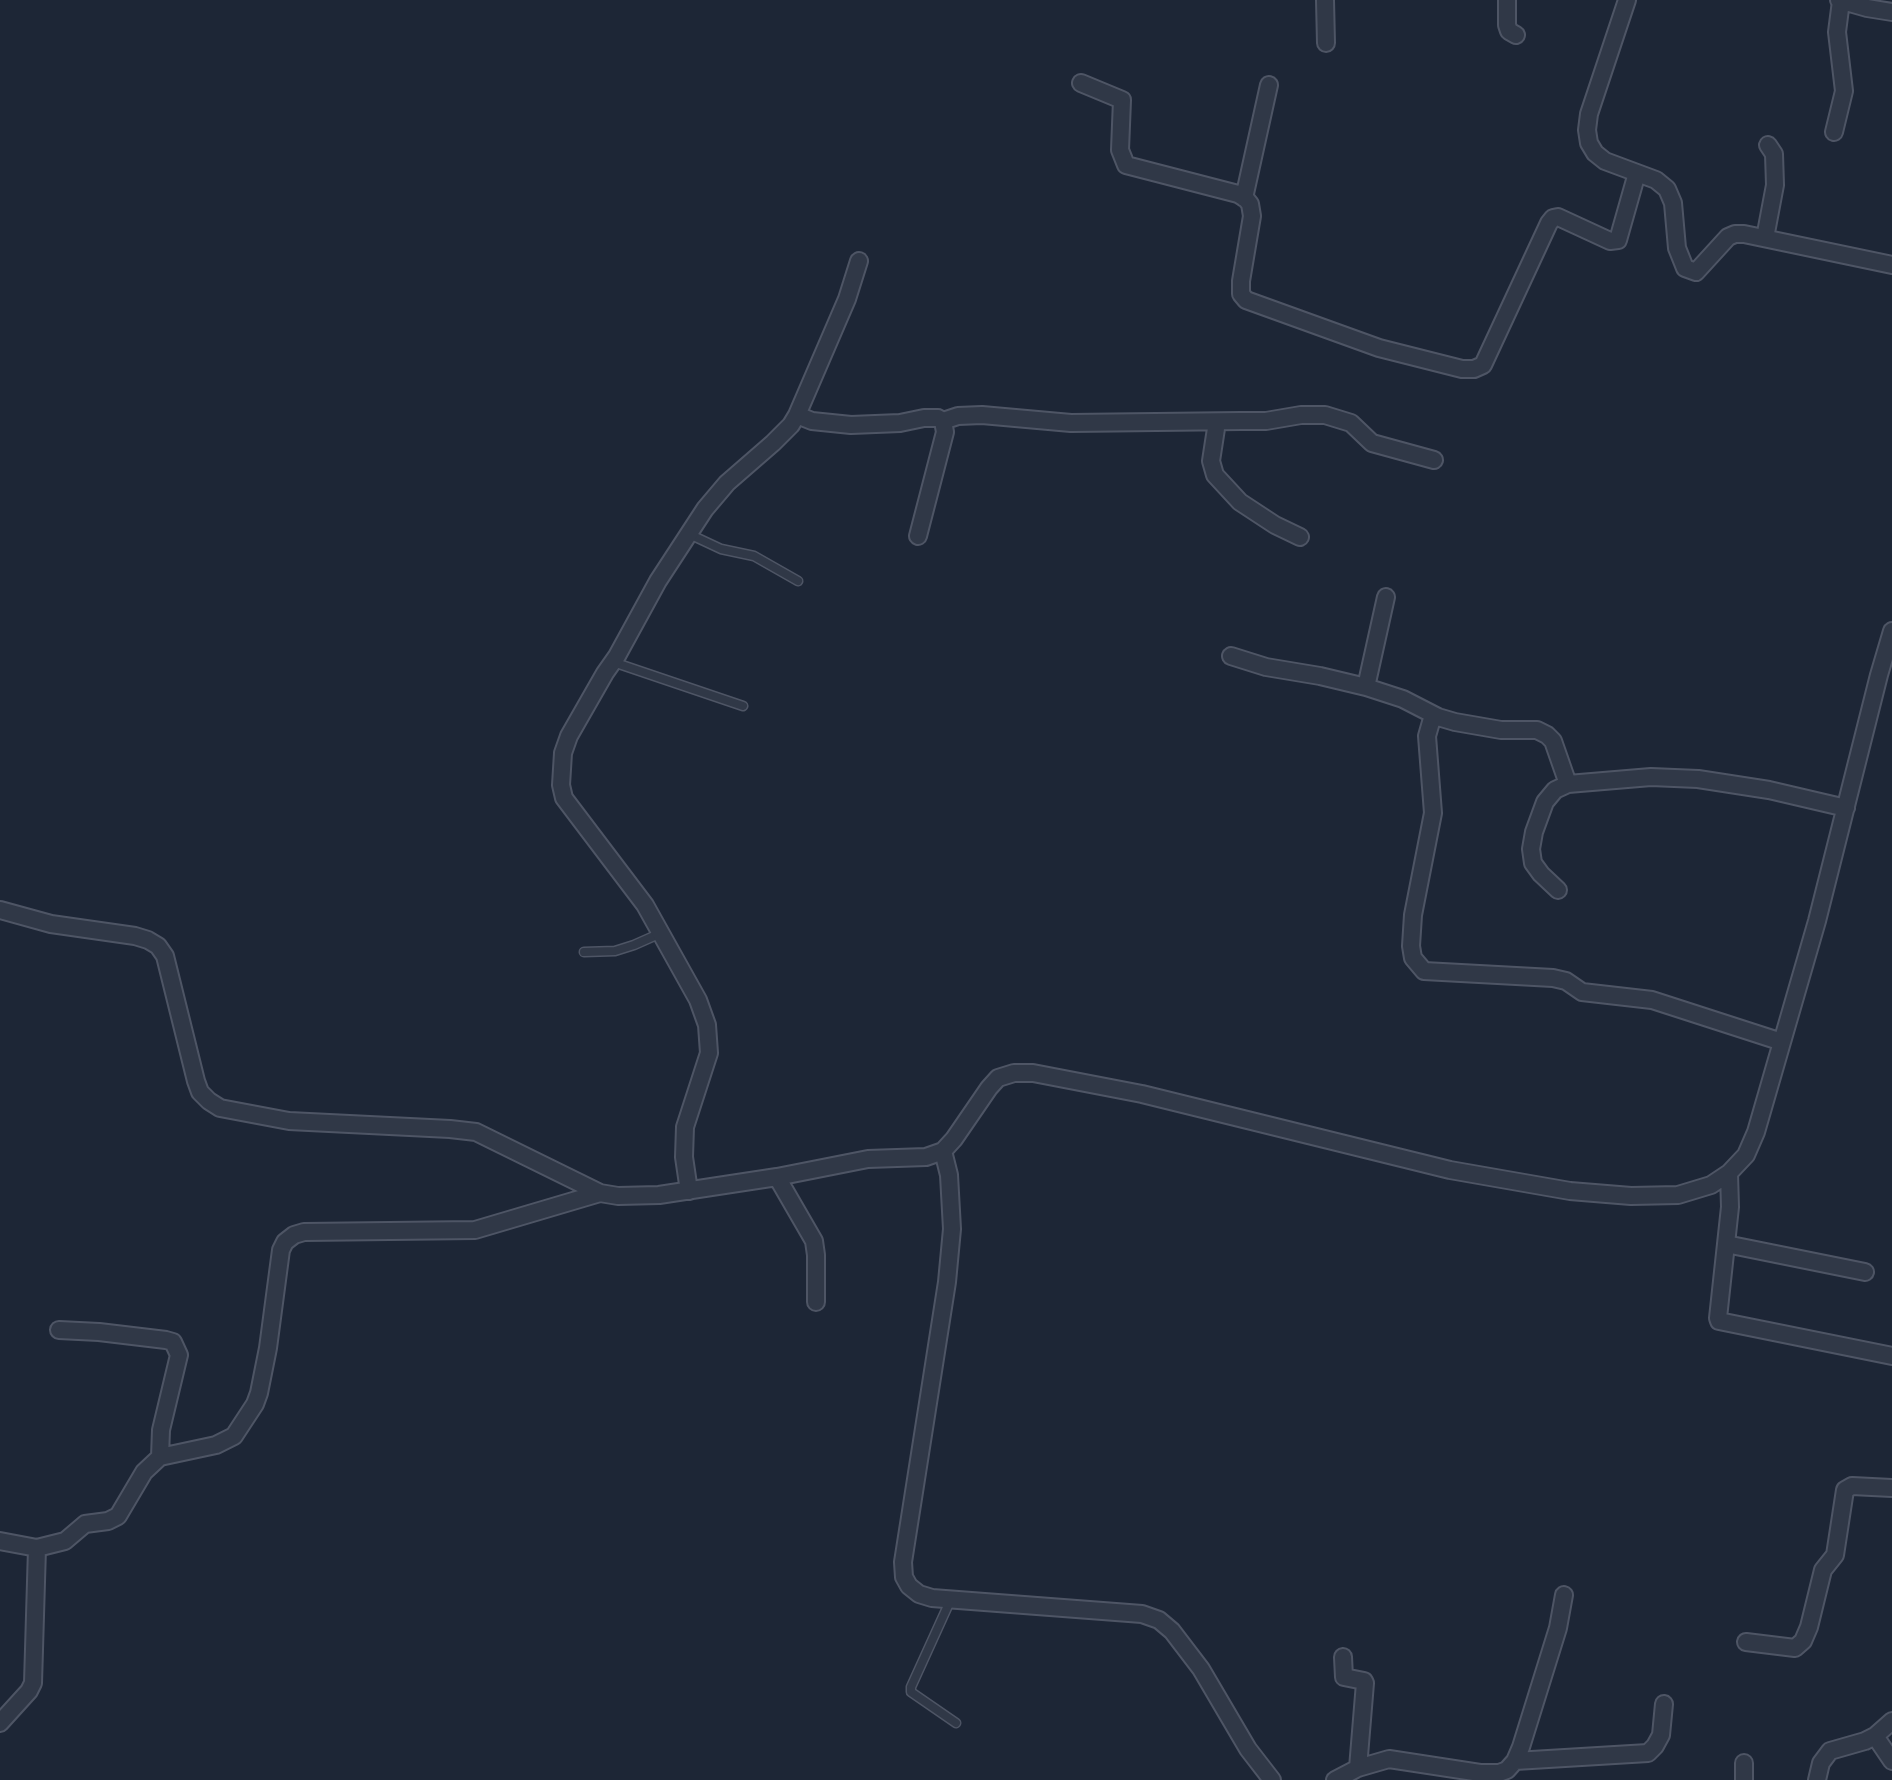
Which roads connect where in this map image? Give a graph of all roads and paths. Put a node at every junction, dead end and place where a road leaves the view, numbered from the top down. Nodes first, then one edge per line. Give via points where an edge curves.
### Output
1 (1325, 0) edge
2 (1507, 0) edge
3 (1627, 0) edge
4 (1840, 0) edge
5 (1892, 12) edge
6 (1516, 35) dead end
7 (1326, 43) dead end
8 (1081, 83) dead end
9 (1269, 85) dead end
10 (1834, 132) dead end
11 (1768, 145) dead end
12 (1637, 173) junction
13 (1244, 198) junction
14 (1765, 238) junction
15 (859, 261) dead end
16 (1892, 266) edge
17 (797, 415) junction
18 (944, 422) junction
19 (1217, 422) junction
20 (1434, 460) dead end
21 (689, 534) junction
22 (918, 536) dead end
23 (1300, 537) dead end
24 (798, 581) dead end
25 (1386, 597) dead end
26 (1892, 631) edge
27 (1231, 656) dead end
28 (613, 662) junction
29 (1366, 687) junction
30 (743, 706) dead end
31 (1433, 714) junction
32 (1568, 784) junction
33 (1846, 808) junction
34 (1558, 890) dead end
35 (0, 910) edge
36 (661, 933) junction
37 (584, 952) dead end
38 (1782, 1042) junction
39 (943, 1151) junction
40 (1729, 1173) junction
41 (777, 1177) junction
42 (689, 1191) junction
43 (600, 1193) junction
44 (1726, 1244) junction
45 (1865, 1272) dead end
46 (816, 1302) dead end
47 (59, 1330) dead end
48 (1892, 1356) edge
49 (160, 1457) junction
50 (1892, 1488) edge
51 (0, 1541) edge
52 (37, 1548) junction
53 (1564, 1595) dead end
54 (951, 1599) junction
55 (1746, 1642) dead end
56 (1343, 1657) dead end
57 (1664, 1704) dead end
58 (1892, 1721) edge
59 (0, 1723) edge
60 (956, 1723) dead end
61 (1875, 1736) junction
62 (1515, 1761) junction
63 (1892, 1761) edge
64 (1358, 1768) junction
65 (1272, 1780) edge
66 (1335, 1780) edge
67 (1817, 1780) edge

1 - 7 street
2 - 6 street via 1507,25
3 - 12 street via 1587,130 1595,153
4 - 5 street
4 - 10 street via 1837,32 1844,91
8 - 13 street via 1122,100 1120,150 1126,165
9 - 13 street
11 - 14 street via 1774,154 1775,185
12 - 13 street via 1618,240 1610,241 1553,218 1483,365 1474,369 1379,348 1246,300 1241,294 1241,281 1252,216 1250,204
12 - 14 street via 1664,185 1671,197 1677,248 1688,270 1695,272 1735,234
14 - 16 street
15 - 17 street via 848,299
17 - 18 street via 851,426 924,418
17 - 21 street via 773,443 727,483
18 - 19 street via 958,416 982,415 1071,423
18 - 22 street via 945,432
19 - 20 street via 1325,415 1351,423 1372,442
19 - 23 street via 1210,461 1215,475 1240,502
21 - 24 lane via 721,549 754,556
21 - 28 street
25 - 29 street
26 - 33 street
27 - 29 street
28 - 30 lane
28 - 36 street via 569,736 563,753 561,785 564,798 645,905
29 - 31 street
31 - 32 street via 1478,727 1537,730 1547,735 1560,756
31 - 38 street via 1427,748 1433,813 1413,915 1411,946 1413,958 1424,971 1553,978 1582,992 1652,1000
32 - 33 street via 1651,777 1698,779
32 - 34 street via 1555,790 1545,802 1531,849 1533,862
33 - 38 street
35 - 43 street via 51,924 135,936 158,946 165,956 200,1092 220,1108 289,1121 476,1132
36 - 37 lane via 615,951
36 - 42 street via 698,1000 710,1043 685,1127
38 - 40 street via 1756,1132 1746,1155
39 - 40 street via 998,1078 1034,1073 1142,1094 1450,1170 1570,1191 1631,1197 1678,1195 1711,1185
39 - 41 street via 926,1156 868,1159
39 - 54 street via 949,1175 952,1229 947,1282 903,1562 909,1586 919,1594
40 - 44 street
41 - 42 street
41 - 46 street via 814,1241
42 - 43 street via 618,1196
43 - 49 street via 475,1230 294,1235 281,1250 268,1348 255,1404 226,1442
44 - 45 street
44 - 48 street via 1719,1321
47 - 49 street via 173,1342 178,1355 161,1430
49 - 52 street via 144,1472 118,1516 85,1524 65,1541
50 - 55 street via 1852,1486 1845,1490 1835,1555 1822,1570 1803,1641 1795,1648
51 - 52 street
52 - 59 street via 33,1683
53 - 62 street
54 - 60 lane via 911,1692
54 - 65 street via 1142,1614 1159,1620 1201,1669 1248,1749
56 - 64 street via 1344,1677 1365,1683
57 - 62 street via 1661,1735 1647,1752
58 - 61 street
61 - 63 street
61 - 67 street via 1830,1751 1821,1763
62 - 64 street via 1499,1773 1389,1759
64 - 66 street

